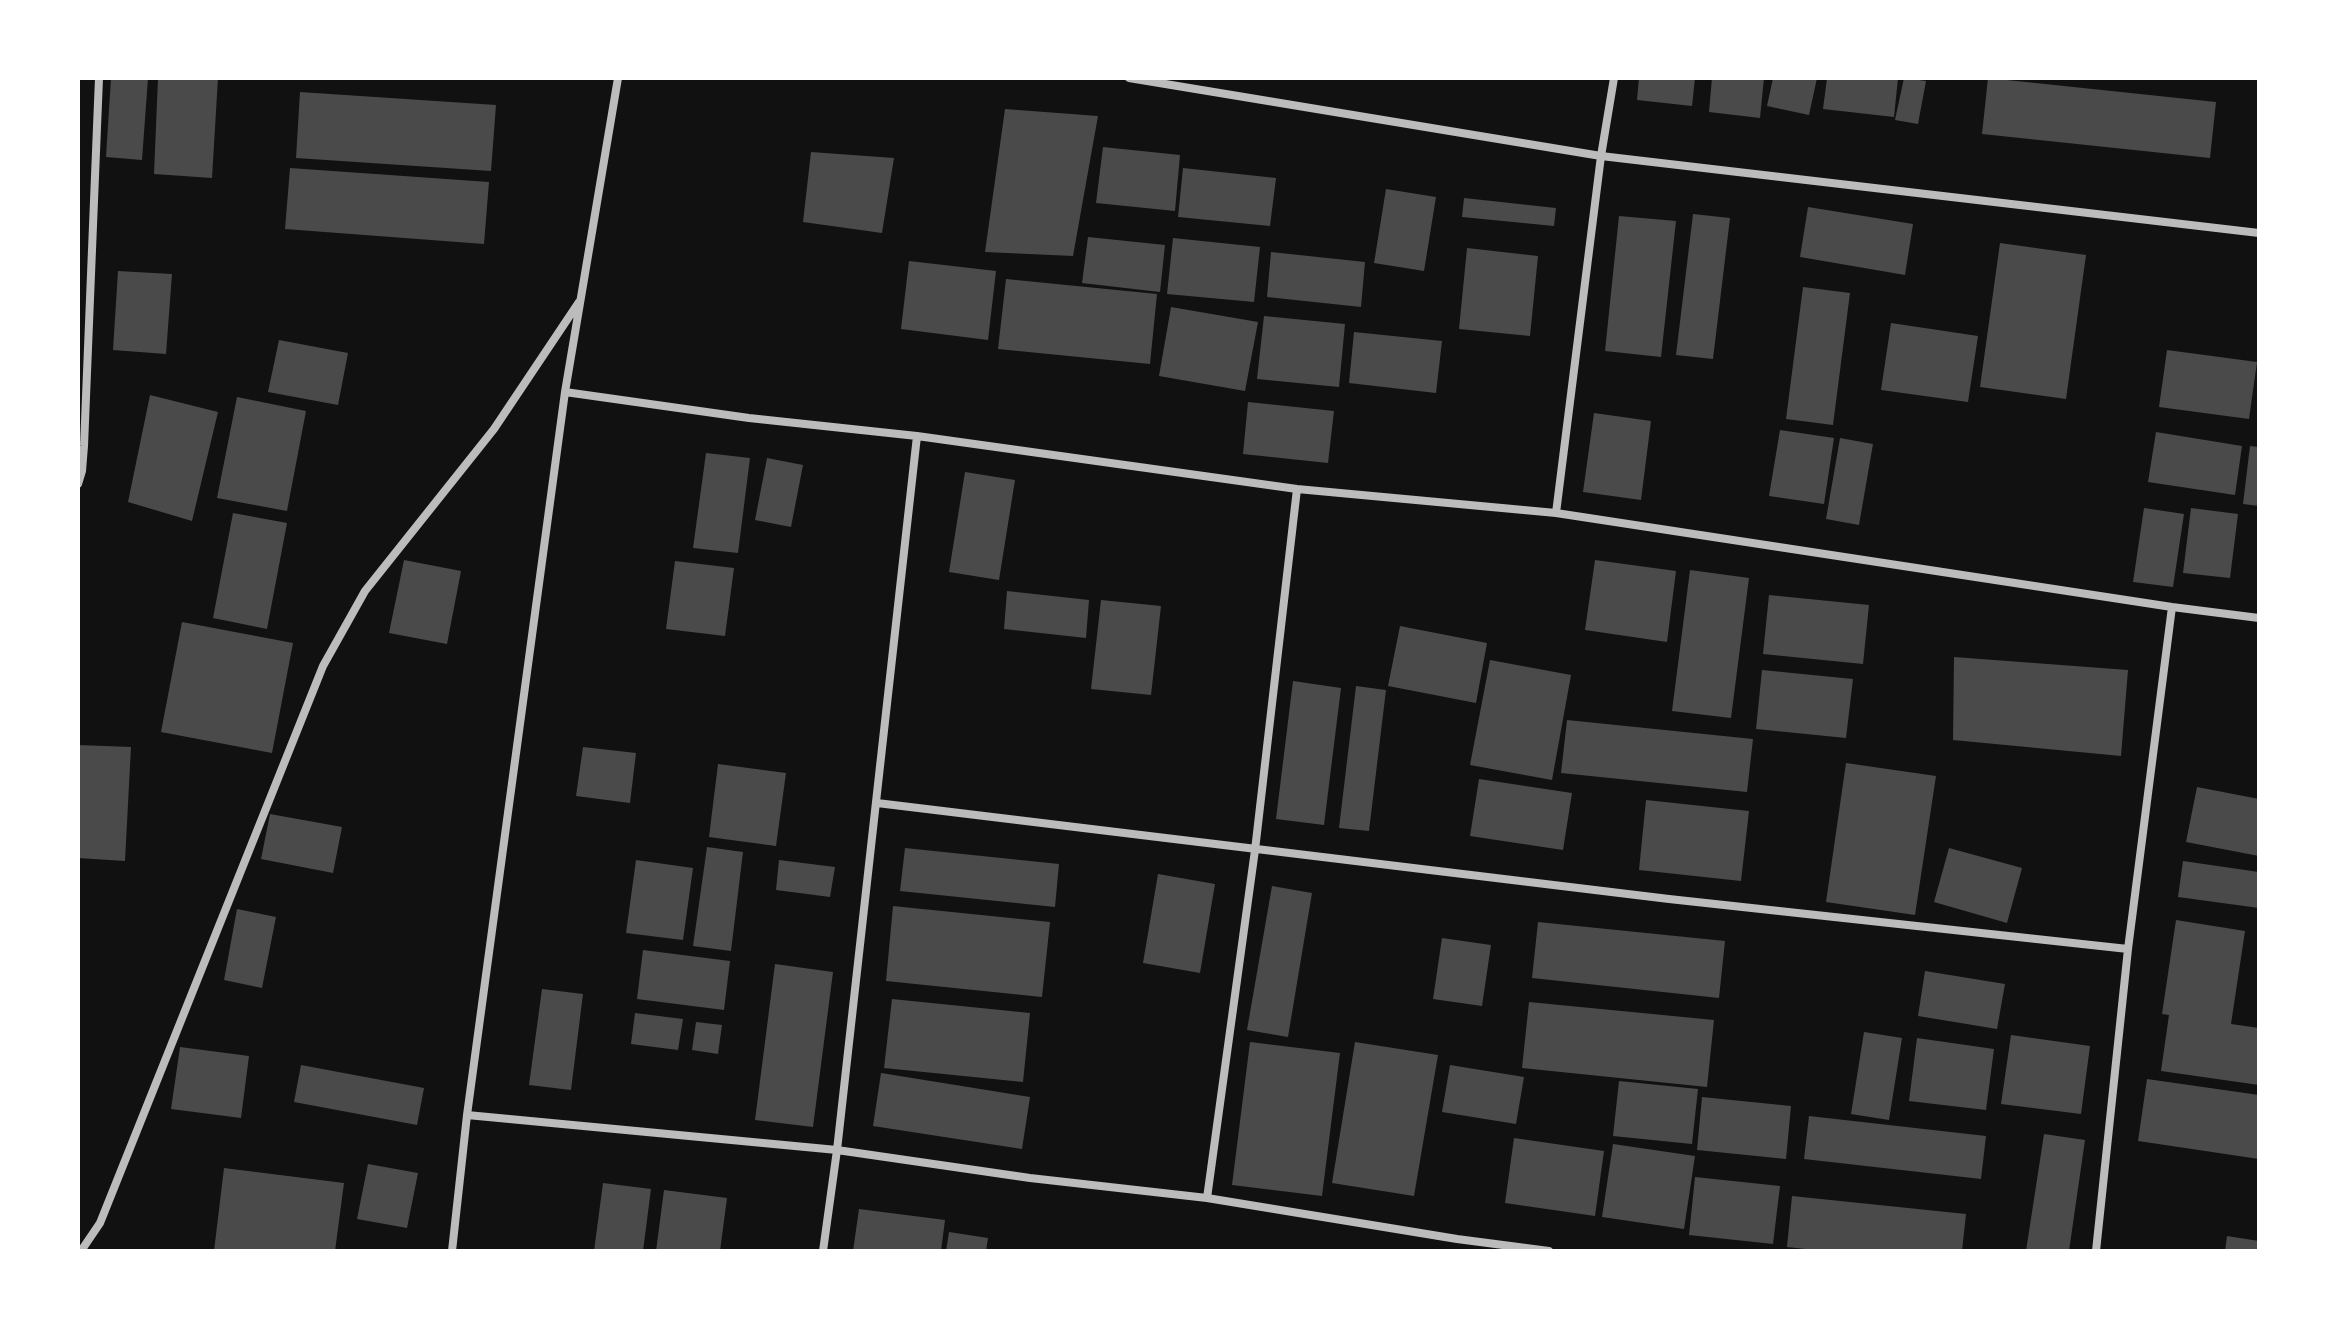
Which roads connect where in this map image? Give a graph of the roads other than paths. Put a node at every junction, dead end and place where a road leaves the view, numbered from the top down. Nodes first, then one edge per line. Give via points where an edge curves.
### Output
1 (99, 78) edge
2 (618, 78) edge
3 (1129, 78) edge
4 (1614, 78) edge
5 (1601, 156) junction
6 (2259, 233) edge
7 (581, 298) junction
8 (565, 392) junction
9 (917, 436) junction
10 (78, 484) edge
11 (1297, 489) junction
12 (1556, 513) junction
13 (2172, 607) junction
14 (2259, 618) edge
15 (877, 803) junction
16 (1255, 850) junction
17 (2128, 949) junction
18 (467, 1115) junction
19 (837, 1150) junction
20 (1207, 1198) junction
21 (81, 1251) edge
22 (452, 1251) edge
23 (823, 1251) edge
24 (1549, 1251) edge
25 (2096, 1251) edge

1 - 10 street via 84,446
2 - 7 street
3 - 5 street
4 - 5 street
5 - 6 street
5 - 12 street
7 - 8 street
7 - 21 street via 494,429 365,591 323,666 100,1223
8 - 9 street
8 - 18 street
9 - 11 street
9 - 15 street
11 - 12 street
11 - 16 street
12 - 13 street
13 - 14 street
13 - 17 street
15 - 16 street
15 - 19 street
16 - 17 street
16 - 20 street
17 - 25 street
18 - 19 street
18 - 22 street
19 - 20 street
19 - 23 street
20 - 24 street

